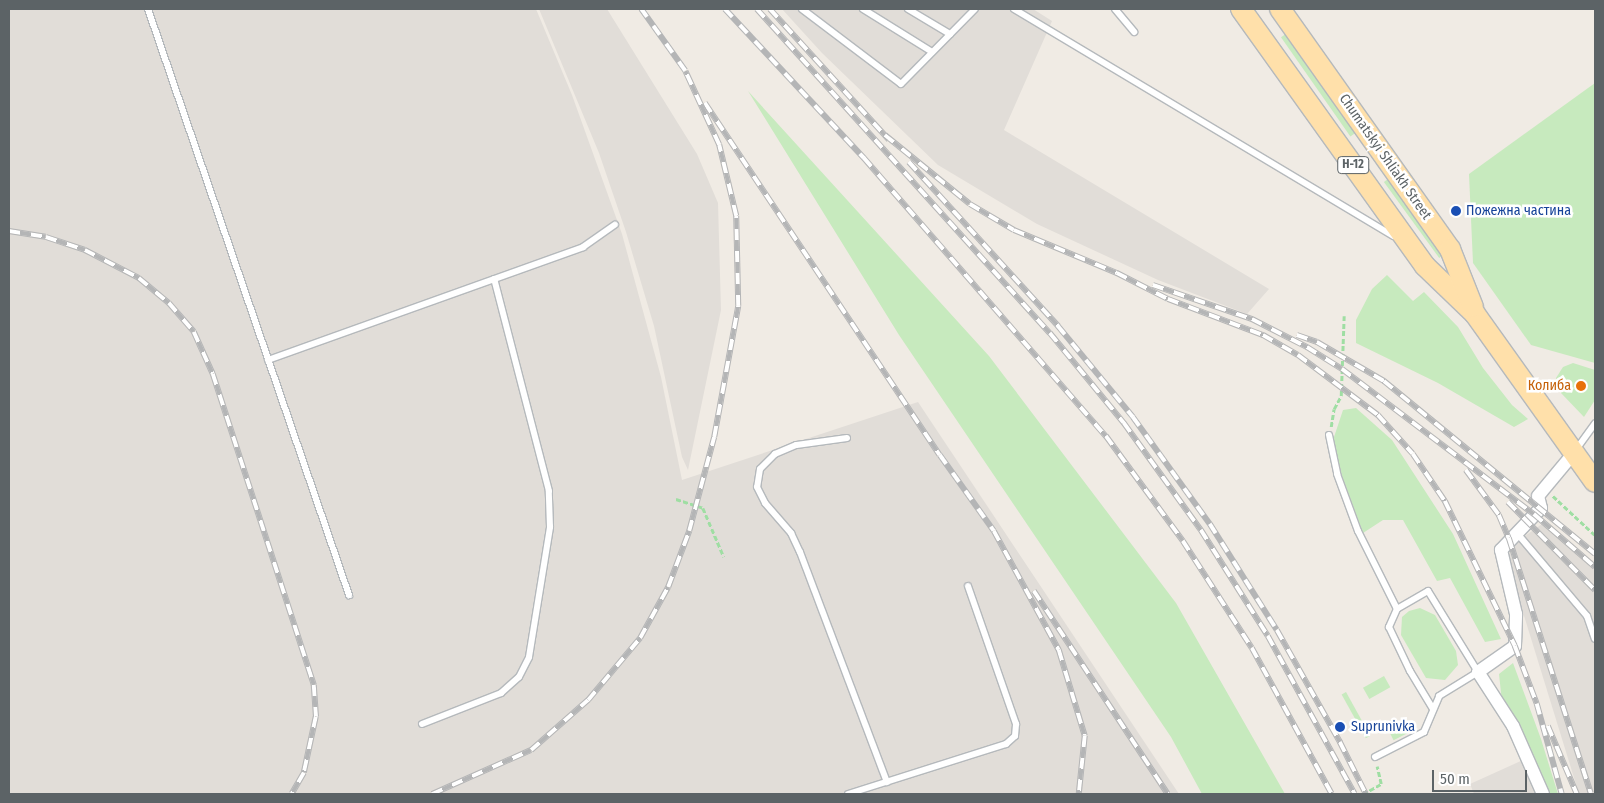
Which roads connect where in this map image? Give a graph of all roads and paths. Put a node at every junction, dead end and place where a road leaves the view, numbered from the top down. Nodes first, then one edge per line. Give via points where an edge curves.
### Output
1 (148, 9) edge
2 (802, 9) edge
3 (863, 9) edge
4 (908, 9) edge
5 (975, 9) edge
6 (1014, 9) edge
7 (1115, 9) edge
8 (1241, 9) edge
9 (1280, 9) edge
10 (1134, 32) dead end
11 (950, 34) junction
12 (932, 52) junction
13 (616, 225) dead end
14 (1393, 236) dead end
15 (494, 279) junction
16 (1475, 314) junction
17 (1344, 316) dead end
18 (268, 360) junction
19 (1595, 423) edge
20 (1329, 436) joint
21 (847, 438) dead end
22 (1573, 454) junction
23 (1595, 482) edge
24 (1544, 489) junction
25 (676, 500) dead end
26 (1516, 532) junction
27 (1595, 535) edge
28 (724, 557) dead end
29 (968, 586) dead end
30 (349, 595) dead end
31 (1397, 609) junction
32 (1595, 640) edge
33 (1478, 672) junction
34 (1433, 710) junction
35 (422, 724) dead end
36 (1375, 757) joint
37 (887, 782) junction
38 (848, 794) edge
39 (1363, 794) edge
40 (1543, 794) edge

1 - 18 lane
2 - 12 lane via 901,84
3 - 12 lane
4 - 11 lane
5 - 11 lane
6 - 14 lane
7 - 10 lane
8 - 16 main road, Chumatskyi Shliakh Street / Н-12 via 1425,266
9 - 16 main road, Chumatskyi Shliakh Street / Н-12 via 1450,249
11 - 12 lane
13 - 15 lane via 583,247
15 - 18 lane
15 - 35 lane via 549,491 550,527 529,657 519,677 501,693
16 - 22 main road, Chumatskyi Shliakh Street / Н-12
17 - 20 path via 1341,396 1334,409
18 - 30 lane
19 - 22 lane
20 - 31 lane via 1337,474 1358,531
21 - 37 lane via 796,445 774,454 760,468 757,487 765,503 792,533
22 - 23 main road, Chumatskyi Shliakh Street / Н-12
22 - 24 street
24 - 26 street via 1538,496 1541,508
24 - 27 path
25 - 28 path via 703,508
26 - 32 lane via 1587,616
26 - 33 street via 1501,550 1516,614 1515,646
29 - 37 lane via 1016,724 1015,736 1006,744
31 - 33 lane via 1428,591
31 - 34 lane via 1389,627
33 - 34 lane via 1439,696
33 - 40 street via 1513,726
34 - 36 lane via 1424,732
36 - 39 path via 1382,784
37 - 38 lane

